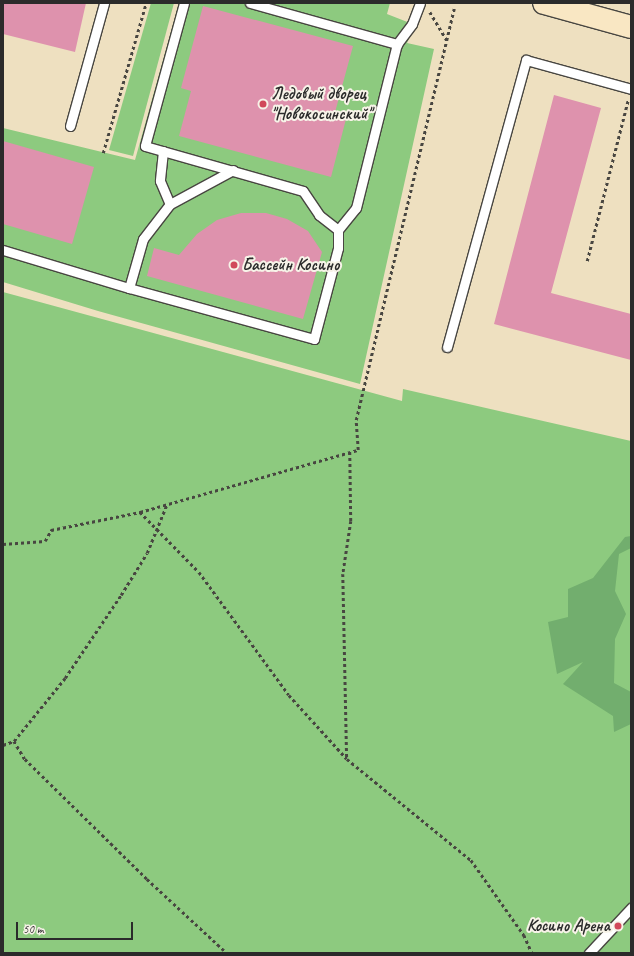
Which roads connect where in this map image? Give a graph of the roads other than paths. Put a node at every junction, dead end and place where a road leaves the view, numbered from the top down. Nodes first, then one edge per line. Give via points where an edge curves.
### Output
1 (104, 3) edge
2 (184, 3) edge
3 (250, 3) edge
4 (420, 3) edge
5 (544, 3) edge
6 (631, 27) edge
7 (397, 44) junction
8 (630, 93) edge
9 (70, 126) dead end
10 (163, 151) junction
11 (233, 170) junction
12 (170, 204) junction
13 (338, 230) junction
14 (3, 250) edge
15 (129, 288) junction
16 (447, 347) dead end
17 (631, 908) edge
18 (589, 953) edge

1 - 9 lane
2 - 10 lane via 145,146
3 - 7 lane
4 - 7 lane via 412,24
5 - 6 main road
7 - 13 lane via 356,208
8 - 16 lane via 526,60
10 - 11 lane
10 - 12 lane via 160,181
11 - 12 lane
11 - 13 lane via 303,191 319,215
12 - 15 lane via 143,239
13 - 15 lane via 338,248 314,339
14 - 15 lane
17 - 18 lane

